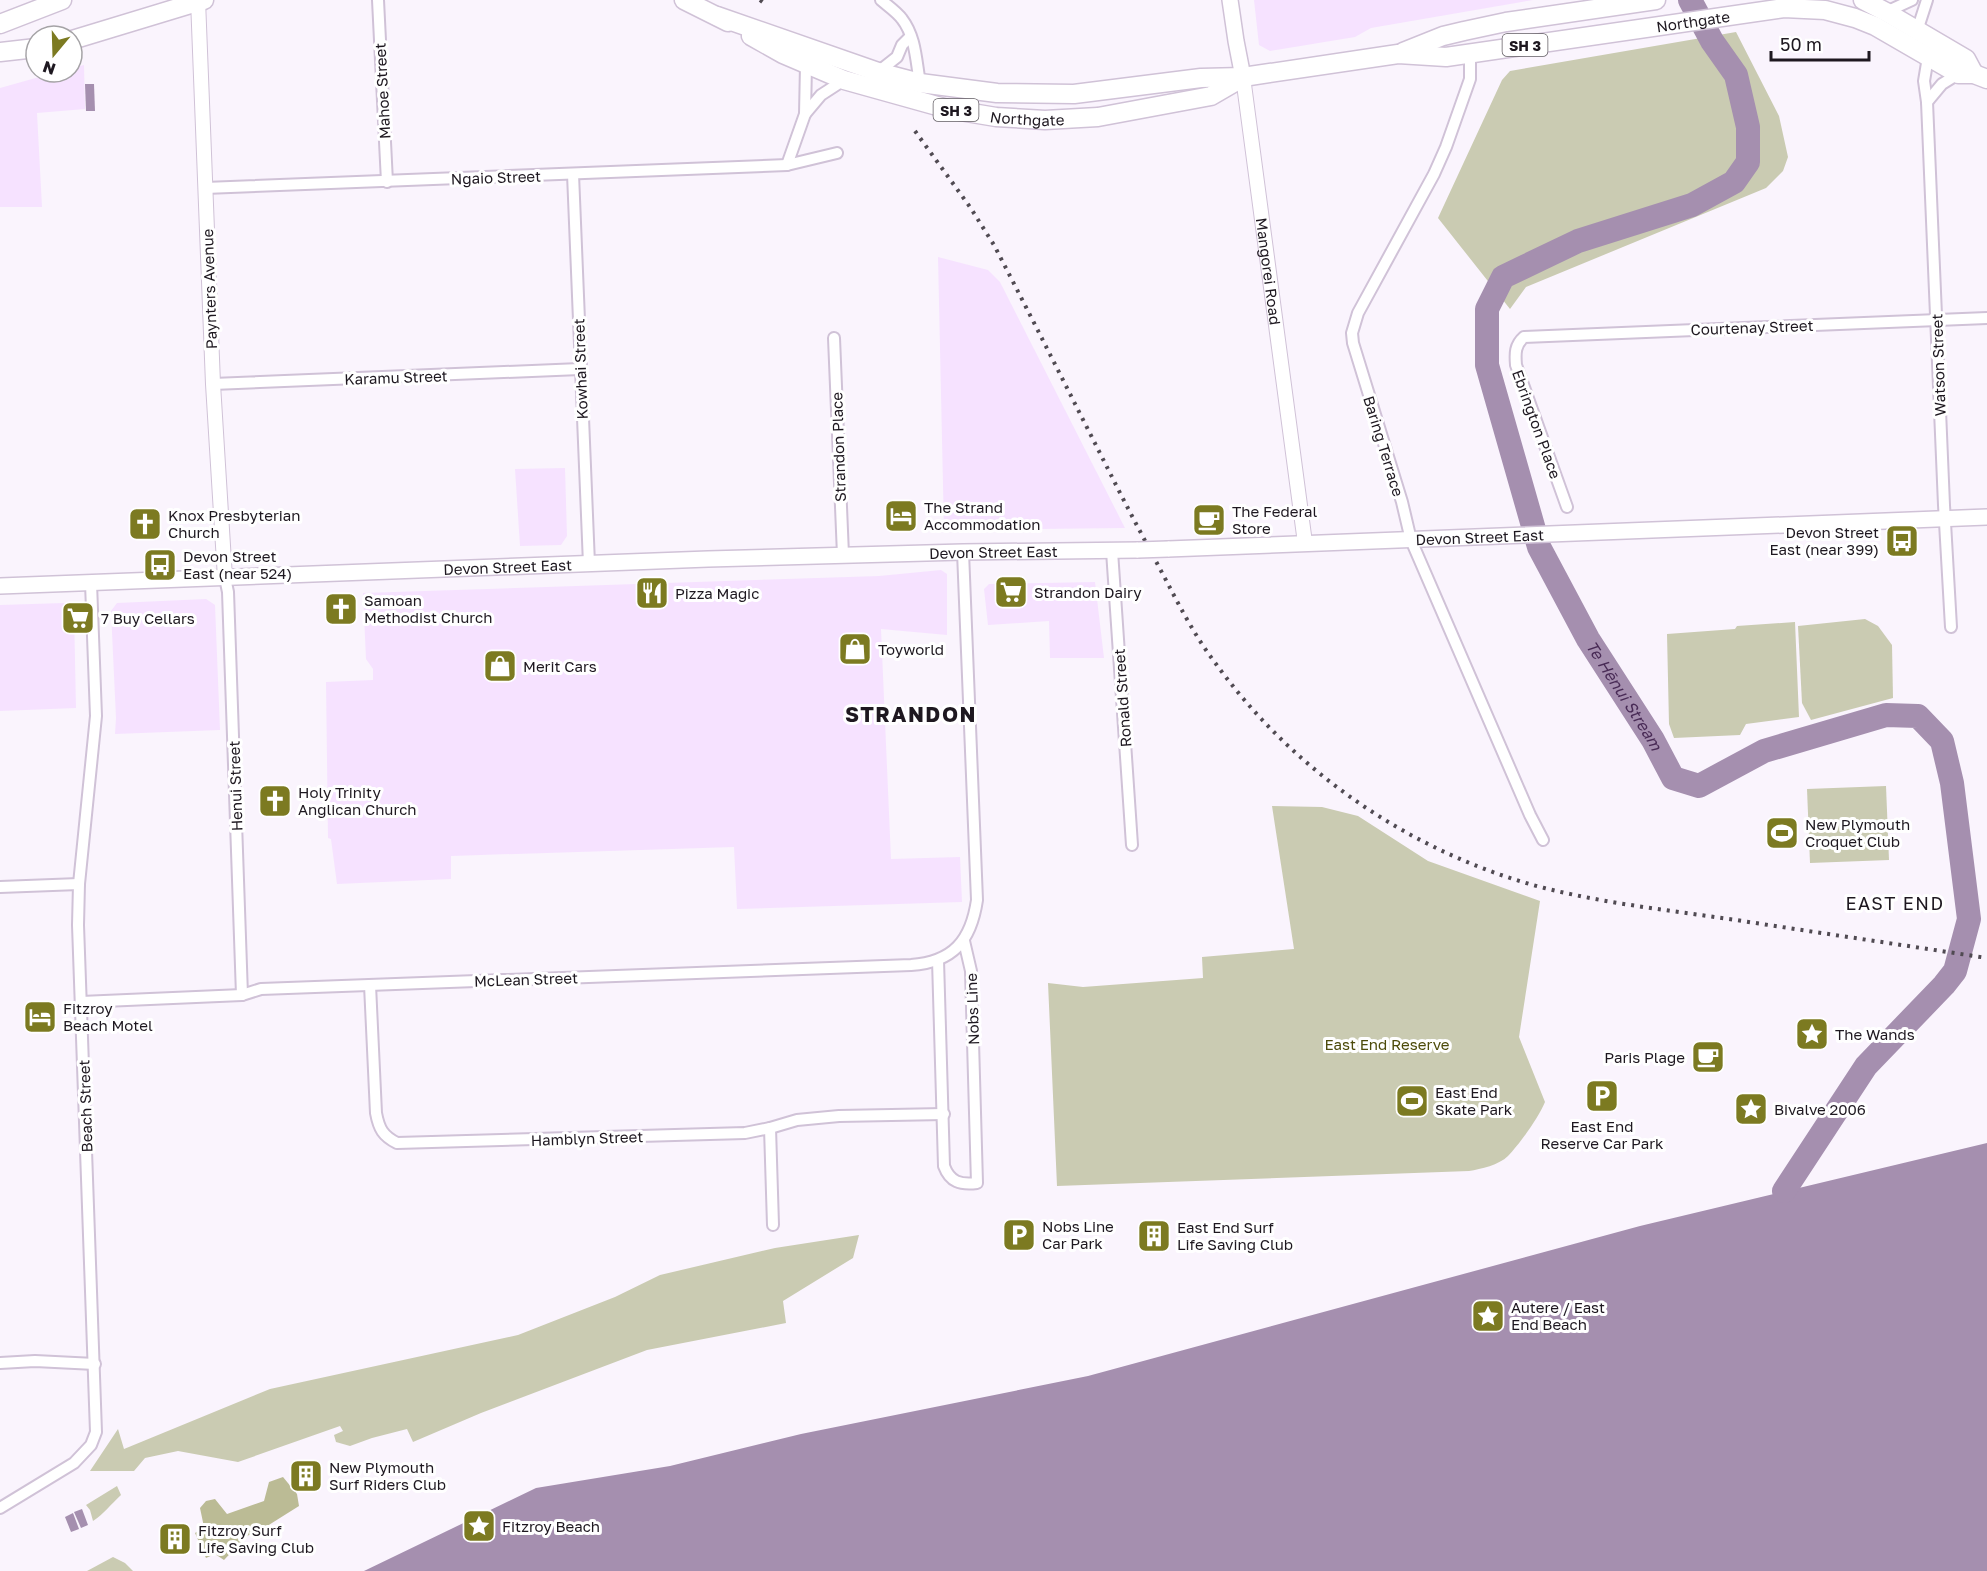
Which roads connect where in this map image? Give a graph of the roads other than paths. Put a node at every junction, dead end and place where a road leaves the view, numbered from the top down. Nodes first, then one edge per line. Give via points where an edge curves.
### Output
1 (62, 0) edge
2 (378, 0) edge
3 (684, 0) edge
4 (881, 0) edge
5 (1230, 0) edge
6 (1656, 0) edge
7 (1863, 0) edge
8 (1912, 0) edge
9 (1927, 0) edge
10 (200, 1) edge
11 (1886, 12) junction
12 (717, 16) junction
13 (0, 24) edge
14 (1917, 31) junction
15 (84, 36) edge
16 (910, 37) junction
17 (24, 49) edge
18 (0, 52) edge
19 (1470, 53) junction
20 (1398, 54) junction
21 (1928, 57) junction
22 (806, 65) junction
23 (878, 72) junction
24 (1973, 76) edge
25 (1243, 77) junction
26 (844, 80) junction
27 (920, 83) junction
28 (1928, 102) junction
29 (805, 114) junction
30 (837, 153) dead end
31 (787, 165) junction
32 (573, 174) junction
33 (387, 182) junction
34 (205, 188) junction
35 (1987, 318) edge
36 (1936, 320) junction
37 (834, 338) dead end
38 (1519, 341) joint
39 (580, 369) junction
40 (213, 384) junction
41 (1567, 507) dead end
42 (1987, 517) edge
43 (1945, 519) junction
44 (1411, 540) junction
45 (1305, 543) junction
46 (1112, 551) junction
47 (963, 552) junction
48 (843, 555) junction
49 (589, 564) junction
50 (225, 578) junction
51 (91, 583) junction
52 (0, 586) edge
53 (1951, 627) dead end
54 (1543, 840) dead end
55 (1132, 845) dead end
56 (79, 884) junction
57 (0, 887) edge
58 (964, 941) junction
59 (938, 960) junction
60 (370, 985) junction
61 (242, 995) junction
62 (81, 1002) junction
63 (944, 1114) junction
64 (770, 1128) junction
65 (773, 1225) dead end
66 (0, 1363) edge
67 (95, 1365) junction
68 (0, 1508) edge

1 - 13 highway
2 - 33 street, Mahoe Street
3 - 12 highway, Northgate / SH 3
4 - 16 street via 902,19
5 - 25 main road, Mangorei Road
6 - 20 highway, Northgate / SH 3 via 1464,31
7 - 11 highway
8 - 11 street
9 - 14 street
10 - 15 highway
10 - 34 street, Paynters Avenue
11 - 14 highway
12 - 22 highway, Northgate / SH 3
12 - 23 highway, Northgate / SH 3
14 - 24 highway via 1966,59
16 - 23 street via 897,57
16 - 27 street
17 - 18 highway
19 - 20 highway, Northgate / SH 3 via 1446,57
19 - 21 highway, Northgate / SH 3 via 1743,13 1812,8 1875,26
19 - 44 street, Baring Terrace via 1470,79 1446,147 1358,313 1352,333
20 - 25 highway, Northgate / SH 3
21 - 24 highway, Northgate / SH 3
21 - 28 street, Watson Street via 1924,81
22 - 26 highway, Northgate / SH 3
22 - 29 street
23 - 27 highway, Northgate / SH 3
24 - 28 street via 1942,84
25 - 26 highway, Northgate / SH 3 via 1211,96 1098,117 1045,120 948,109
25 - 27 highway, Northgate / SH 3 via 1201,78 1074,94 997,93
25 - 45 street, Mangorei Road
26 - 29 street via 821,95
28 - 36 street, Watson Street
29 - 31 street
30 - 31 street, Ngaio Street
31 - 32 street, Ngaio Street
32 - 33 street, Ngaio Street
32 - 39 street, Kowhai Street
33 - 34 street, Ngaio Street
34 - 40 street, Paynters Avenue
35 - 36 street, Courtenay Street
36 - 38 street, Courtenay Street via 1533,335
36 - 43 street, Watson Street
37 - 48 street, Strandon Place
38 - 41 street, Ebrington Place via 1516,365
39 - 40 street, Karamu Street
39 - 49 street, Kowhai Street
40 - 50 street, Paynters Avenue
42 - 43 main road, Devon Street East
43 - 44 main road, Devon Street East
43 - 53 street, Watson Street
44 - 45 main road, Devon Street East
44 - 54 street, Baring Terrace
45 - 46 main road, Devon Street East, bridge
46 - 47 main road, Devon Street East
46 - 55 street, Ronald Street
47 - 48 main road, Devon Street East
47 - 58 street via 977,878 975,916
48 - 49 main road, Devon Street East
49 - 50 main road, Devon Street East
50 - 51 main road, Devon Street East
50 - 61 street, Henui Street
51 - 52 main road, Devon Street East
51 - 56 street, Beach Street via 96,716
56 - 57 street
56 - 62 street, Beach Street
58 - 59 street, McLean Street
58 - 63 street, Nobs Line via 971,970 977,1184 959,1184 947,1174
59 - 60 street, McLean Street via 911,965
59 - 63 street, Nobs Line
60 - 61 street, McLean Street via 261,989
60 - 64 street, Hamblyn Street via 378,1127 385,1137 397,1143 745,1133
61 - 62 street, McLean Street
62 - 67 street, Beach Street
63 - 64 street, Hamblyn Street via 839,1116 797,1120
64 - 65 street
66 - 67 street
67 - 68 street, Beach Street via 97,1419 92,1445 61,1472

